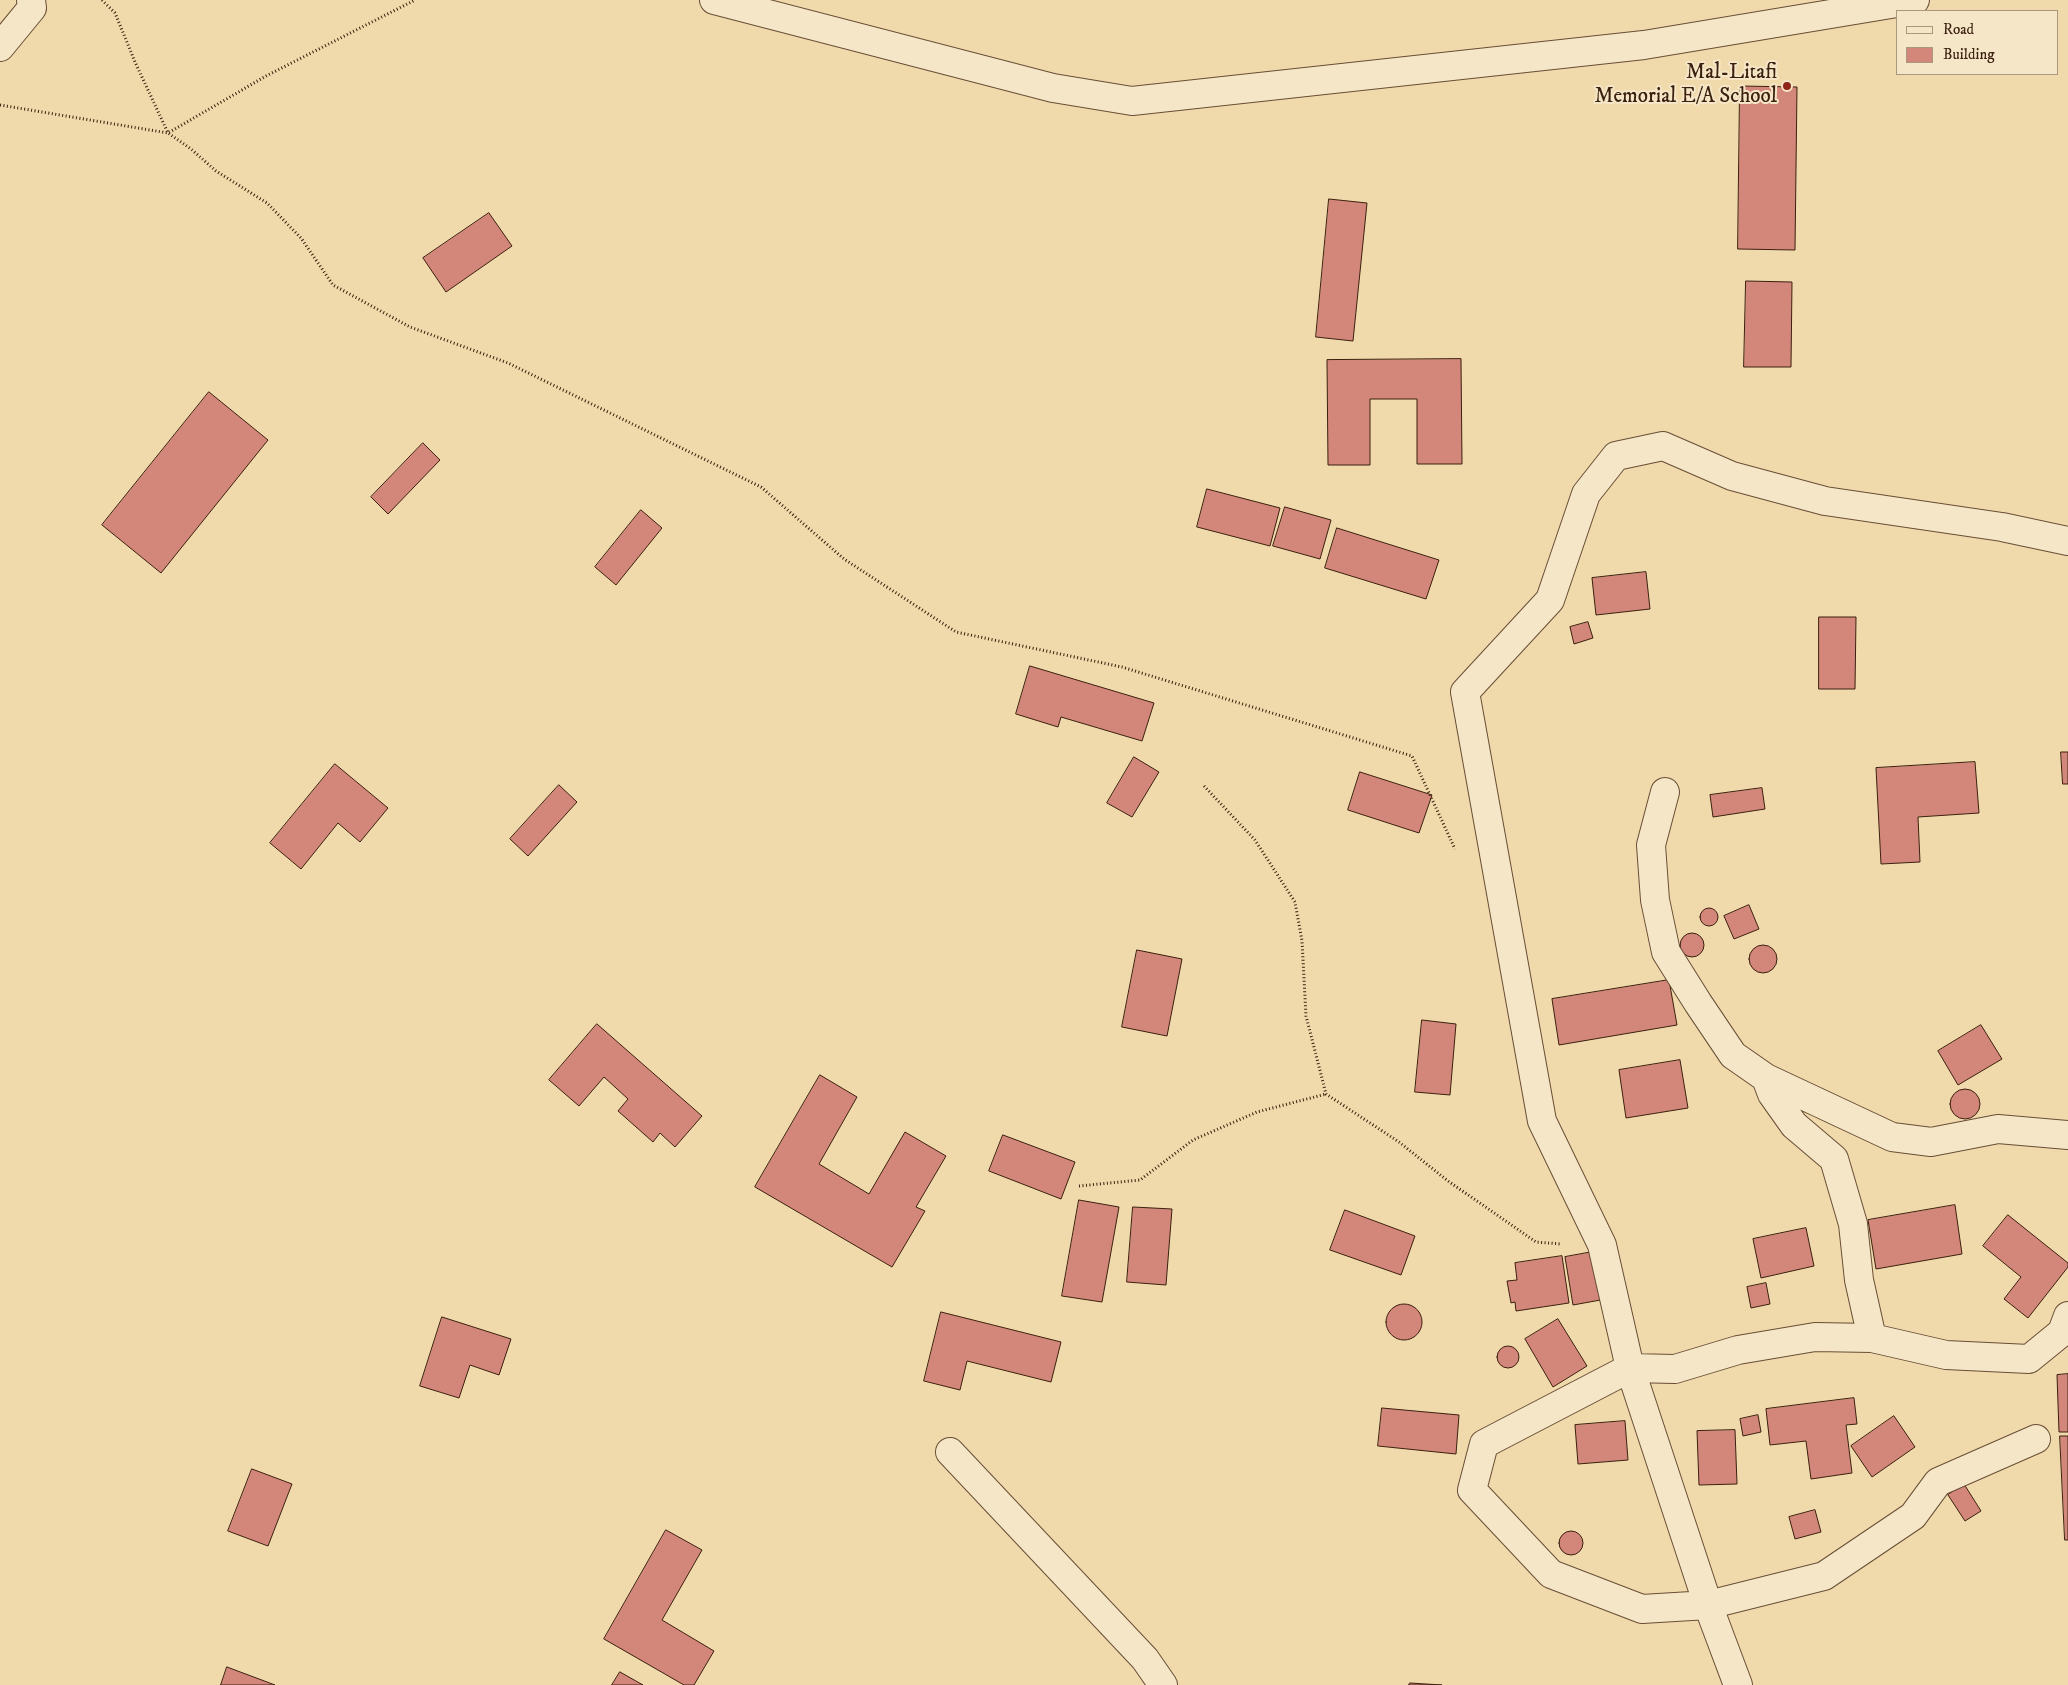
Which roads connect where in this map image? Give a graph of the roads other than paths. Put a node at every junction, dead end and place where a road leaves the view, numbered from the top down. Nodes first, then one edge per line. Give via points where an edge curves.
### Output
1 (31, 0) edge
2 (714, 0) edge
3 (1915, 0) edge
4 (1808, 9) edge
5 (0, 47) edge
6 (2068, 541) edge
7 (1665, 792) dead end
8 (1766, 1078) junction
9 (2068, 1135) edge
10 (2068, 1316) edge
11 (1872, 1338) junction
12 (1630, 1368) junction
13 (2036, 1439) dead end
14 (950, 1452) dead end
15 (1708, 1605) junction
16 (1163, 1685) edge
17 (1738, 1685) edge

1 - 5 street via 32,8
2 - 4 street via 1052,88 1132,101 1644,45
3 - 4 street
6 - 12 street via 2002,527 1825,501 1732,476 1663,446 1616,456 1586,494 1550,600 1465,692 1542,1121 1602,1246
7 - 8 street via 1651,845 1655,900 1666,952 1733,1055
8 - 9 street via 1892,1137 1931,1142 1998,1129
8 - 11 street via 1772,1094 1794,1125 1834,1160 1853,1224 1859,1280
10 - 11 street via 2062,1332 2029,1358 1946,1355
11 - 12 street via 1815,1337 1738,1350 1675,1369
12 - 15 street
12 - 15 street via 1484,1444 1472,1490 1551,1574 1642,1609
13 - 15 street via 1938,1482 1913,1516 1824,1576
14 - 16 street via 1146,1659
15 - 17 street

